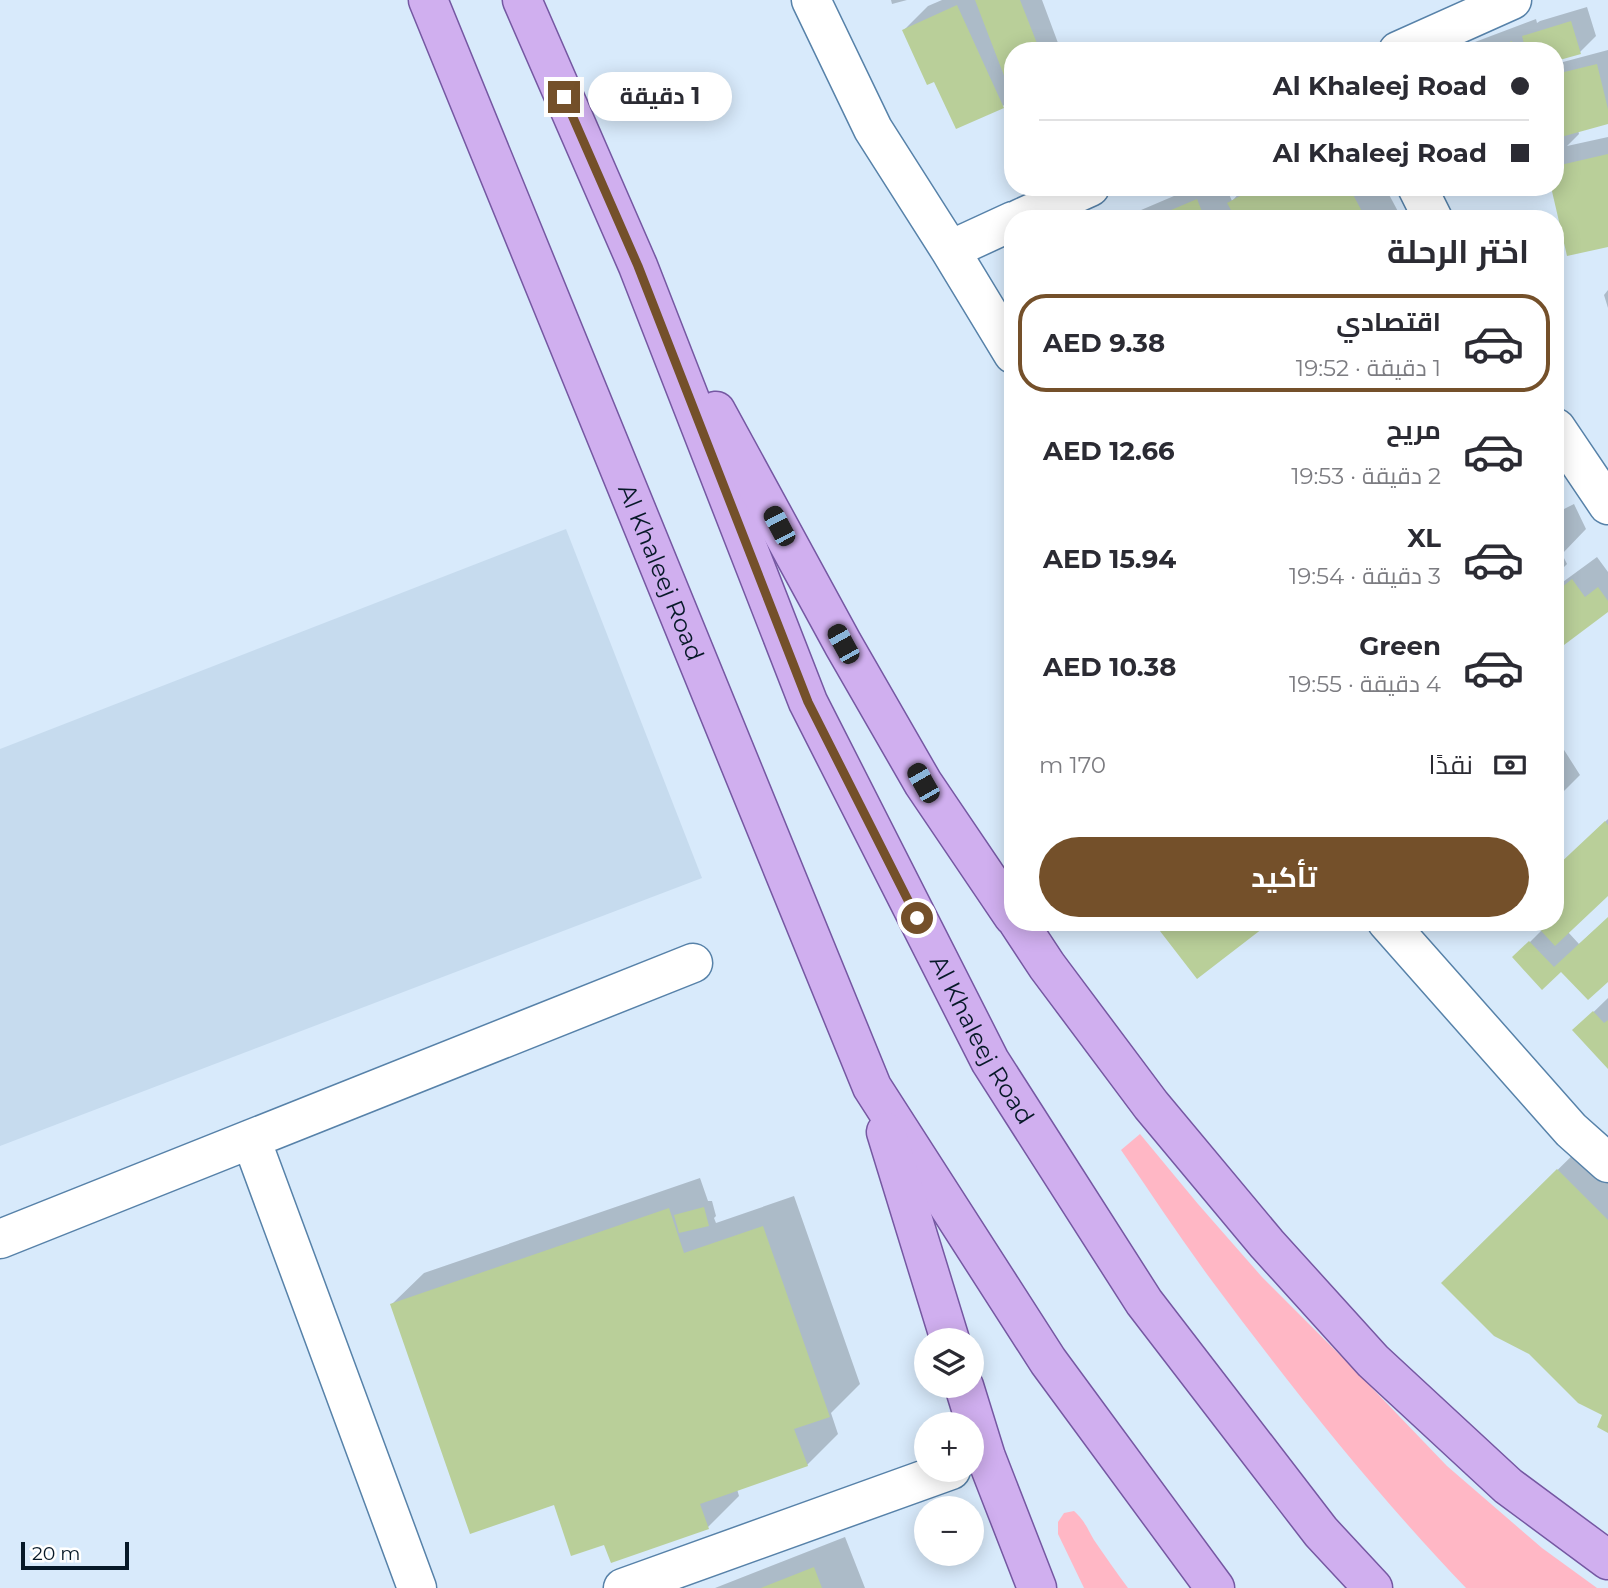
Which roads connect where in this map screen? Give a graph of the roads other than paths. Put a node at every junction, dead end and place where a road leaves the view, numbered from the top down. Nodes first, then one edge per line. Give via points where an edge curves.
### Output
1 (428, 0) edge
2 (522, 0) edge
3 (811, 0) edge
4 (1512, 0) edge
5 (1418, 42) edge
6 (1070, 196) edge
7 (1039, 210) edge
8 (1004, 225) edge
9 (950, 250) junction
10 (638, 266) junction
11 (1004, 339) edge
12 (1564, 440) edge
13 (1608, 505) edge
14 (1004, 903) edge
15 (1024, 931) edge
16 (1395, 931) edge
17 (693, 962) dead end
18 (872, 1087) junction
19 (251, 1139) junction
20 (1608, 1163) edge
21 (0, 1239) edge
22 (946, 1328) edge
23 (916, 1482) edge
24 (979, 1482) edge
25 (1321, 1532) junction
26 (1608, 1560) edge
27 (417, 1588) edge
28 (623, 1588) edge
29 (1037, 1588) edge
30 (1214, 1588) edge
31 (1339, 1588) edge
32 (1373, 1588) edge

1 - 18 main road, Al Khaleej Road
2 - 10 main road, Al Khaleej Road
3 - 9 street via 873,130
4 - 5 street
6 - 7 street
8 - 9 street
9 - 11 street
10 - 14 main road via 856,667 923,783
10 - 25 main road, Al Khaleej Road via 808,702 990,1061 1144,1303
12 - 13 street
15 - 26 main road via 1151,1105 1373,1361 1508,1486
16 - 20 street via 1571,1130
17 - 19 street
18 - 22 main road
18 - 30 main road, Al Khaleej Road via 1048,1361
19 - 21 street
19 - 27 street
23 - 28 street
24 - 29 main road
25 - 31 main road
25 - 32 main road, Al Khaleej Road

